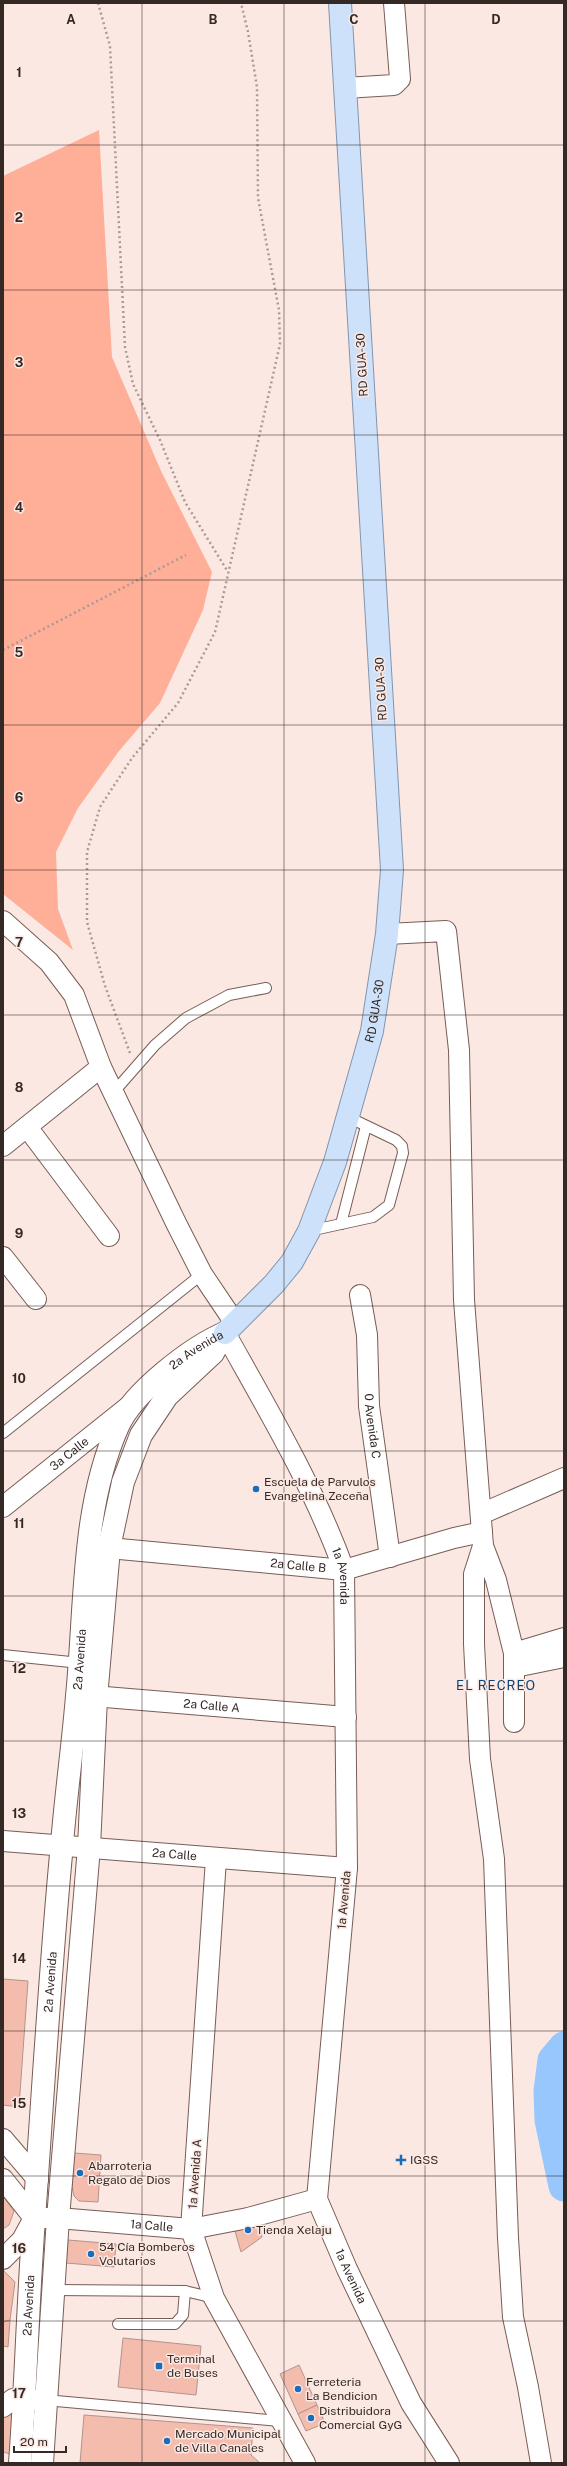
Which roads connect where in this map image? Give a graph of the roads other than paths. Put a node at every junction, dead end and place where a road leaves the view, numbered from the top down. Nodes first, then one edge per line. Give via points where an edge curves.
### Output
1 (340, 3) edge
2 (394, 3) edge
3 (345, 88) junction
4 (3, 921) edge
5 (387, 934) junction
6 (266, 988) dead end
7 (101, 1067) junction
8 (113, 1093) junction
9 (357, 1122) junction
10 (27, 1127) junction
11 (3, 1146) edge
12 (341, 1224) junction
13 (309, 1231) junction
14 (109, 1236) dead end
15 (3, 1257) edge
16 (202, 1274) junction
17 (360, 1295) dead end
18 (36, 1299) dead end
19 (230, 1328) junction
20 (136, 1401) junction
21 (153, 1415) junction
22 (3, 1433) edge
23 (564, 1478) edge
24 (3, 1507) edge
25 (482, 1531) junction
26 (109, 1548) junction
27 (390, 1557) junction
28 (344, 1570) junction
29 (564, 1638) edge
30 (3, 1655) edge
31 (564, 1657) edge
32 (514, 1660) junction
33 (80, 1663) junction
34 (87, 1696) junction
35 (346, 1717) junction
36 (514, 1722) dead end
37 (3, 1841) edge
38 (61, 1845) junction
39 (89, 1847) junction
40 (216, 1859) junction
41 (347, 1868) junction
42 (3, 2139) edge
43 (3, 2179) edge
44 (38, 2180) junction
45 (318, 2199) junction
46 (34, 2218) junction
47 (58, 2218) junction
48 (191, 2229) junction
49 (3, 2258) edge
50 (53, 2290) junction
51 (185, 2291) junction
52 (214, 2298) junction
53 (118, 2324) dead end
54 (35, 2400) junction
55 (3, 2406) edge
56 (280, 2421) junction
57 (20, 2463) edge
58 (42, 2463) edge
59 (305, 2463) edge
60 (449, 2463) edge
61 (541, 2463) edge

1 - 3 main road, RD GUA-30
2 - 3 street via 400,79 394,85
3 - 5 main road, RD GUA-30 via 392,870
4 - 7 street, 1a Avenida via 49,962 74,995
5 - 9 main road, RD GUA-30
5 - 25 street via 446,931 459,1050 464,1300
6 - 8 lane via 229,995 186,1018 155,1045
7 - 8 street, 1a Avenida
7 - 10 street
8 - 16 street, 1a Avenida
9 - 12 lane
9 - 12 lane via 396,1140 402,1146 403,1153 389,1205 373,1217
9 - 13 main road, RD GUA-30 via 335,1162
10 - 11 street
10 - 14 street
12 - 13 lane
13 - 19 main road, RD GUA-30 via 292,1262
15 - 18 street
16 - 19 street, 1a Avenida
16 - 22 lane
17 - 27 street, 0 Avenida C via 367,1335 369,1406
19 - 20 street, 2a Avenida via 206,1341 173,1365
19 - 21 street, 2a Avenida via 213,1352 167,1396
19 - 28 street, 1a Avenida via 329,1530
20 - 21 street
20 - 24 street, 3a Calle
20 - 33 street, 2a Avenida via 120,1422 100,1480 88,1545
21 - 26 street, 2a Avenida via 141,1435 123,1482
23 - 25 street, 2a Calle B
25 - 27 street, 2a Calle B
25 - 32 street
25 - 61 street via 474,1574 474,1644 480,1759 494,1859 513,2318
26 - 28 street, 2a Calle B
26 - 34 street, 2a Avenida
27 - 28 street, 2a Calle B
28 - 35 street, 1a Avenida
29 - 32 street
30 - 33 lane
31 - 32 street
32 - 36 street
33 - 34 street, 2a Avenida
34 - 35 street, 2a Calle A
34 - 38 street, 2a Avenida
34 - 39 street, 2a Avenida
35 - 41 street, 1a Avenida
37 - 38 street, 2a Calle
38 - 39 street, 2a Calle
38 - 44 street, 2a Avenida
39 - 40 street, 2a Calle
39 - 47 street, 2a Avenida
40 - 41 street, 2a Calle
40 - 48 street, 1a Avenida A
41 - 45 street, 1a Avenida
42 - 44 street
43 - 46 street
44 - 46 street, 2a Avenida
45 - 48 street, 1a Calle via 248,2218
45 - 60 street, 1a Avenida via 347,2270 411,2403
46 - 47 street, 1a Calle
46 - 49 street via 22,2240
46 - 54 street, 2a Avenida
47 - 48 street, 1a Calle
47 - 50 street, 2a Avenida
48 - 52 street, 1a Avenida A
50 - 51 lane
50 - 54 street, 2a Avenida
51 - 52 lane
51 - 53 lane via 183,2315 175,2324
52 - 56 street, 1a Avenida A
54 - 55 street via 13,2399
54 - 56 lane
54 - 57 street, 2a Avenida
54 - 58 street, 2a Avenida
56 - 59 street, 1a Avenida A

